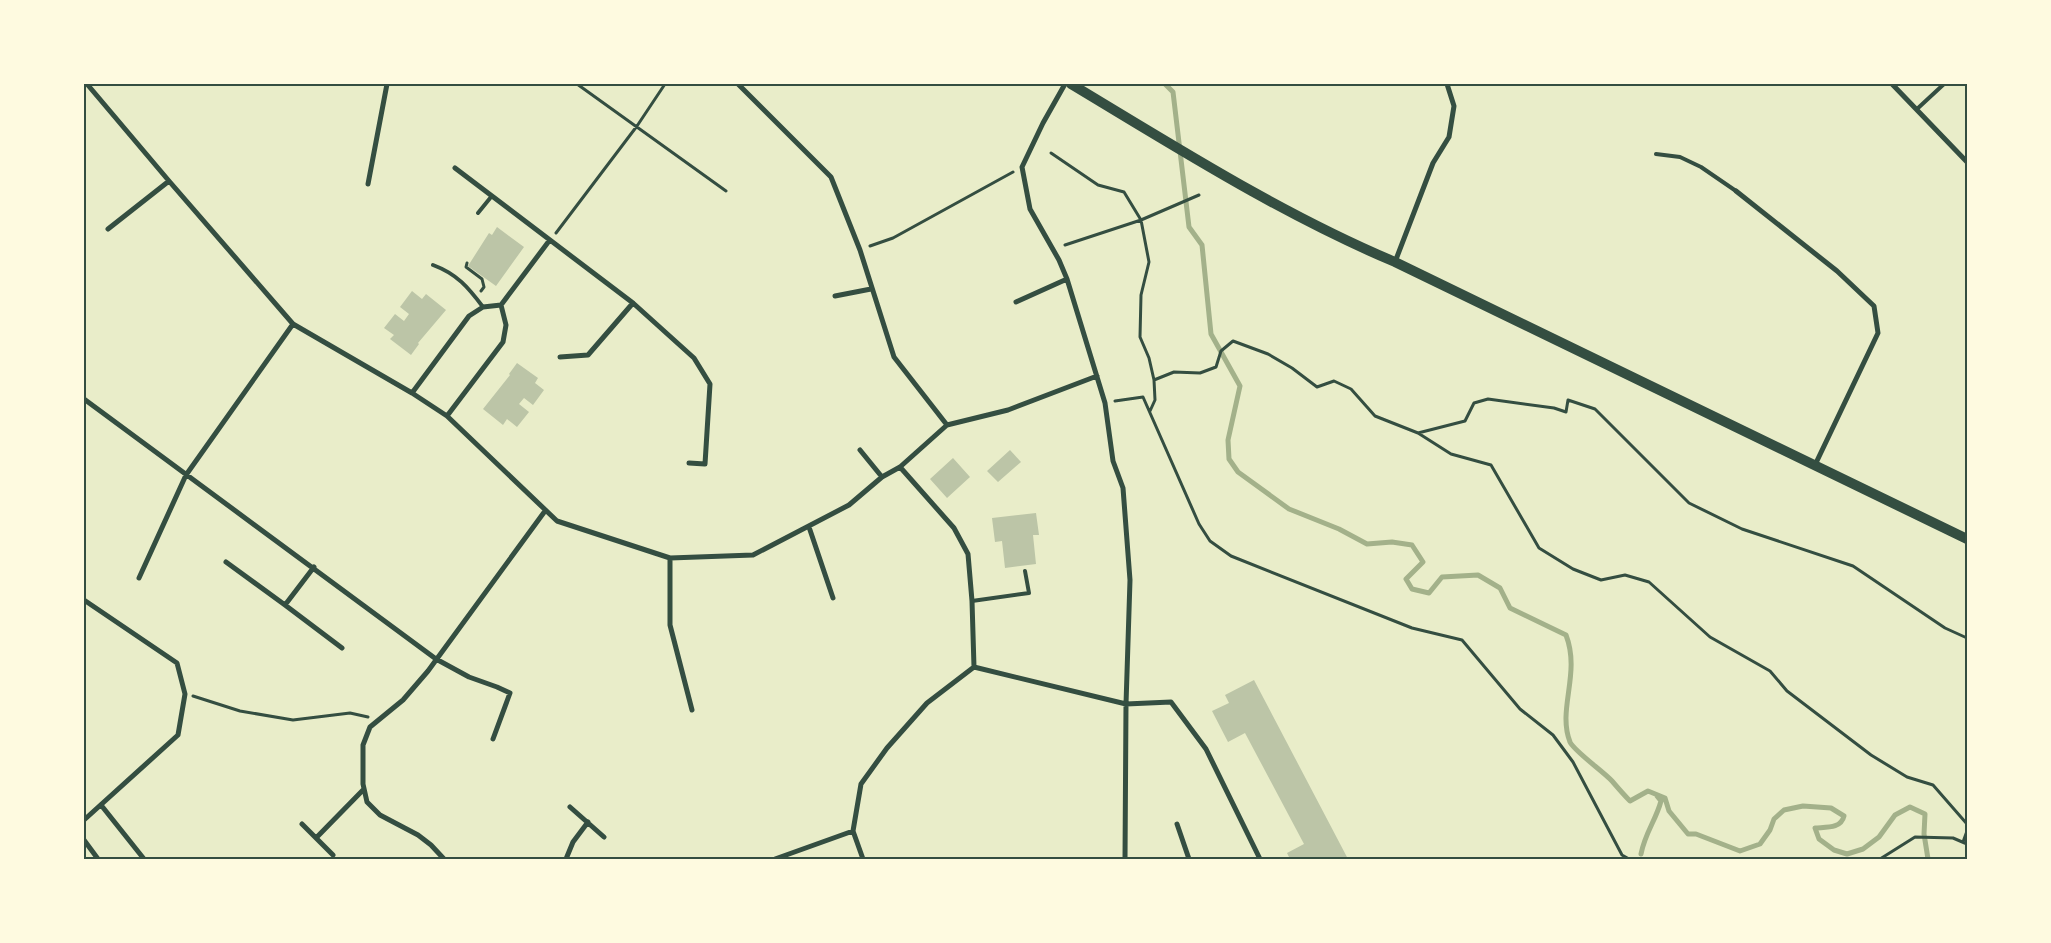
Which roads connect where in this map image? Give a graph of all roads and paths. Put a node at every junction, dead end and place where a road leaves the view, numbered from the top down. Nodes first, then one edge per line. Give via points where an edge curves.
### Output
1 (88, 84) edge
2 (387, 84) edge
3 (578, 84) edge
4 (665, 84) edge
5 (738, 84) edge
6 (1065, 84) edge
7 (1071, 84) edge
8 (1447, 84) edge
9 (1892, 84) edge
10 (1944, 84) edge
11 (1918, 108) junction
12 (636, 126) junction
13 (1051, 154) dead end
14 (1656, 154) dead end
15 (1967, 162) edge
16 (1022, 167) junction
17 (455, 168) dead end
18 (168, 181) junction
19 (368, 184) dead end
20 (726, 191) dead end
21 (1736, 191) joint
22 (1199, 195) dead end
23 (491, 197) junction
24 (478, 213) dead end
25 (1141, 220) junction
26 (108, 229) dead end
27 (550, 241) junction
28 (1065, 245) dead end
29 (860, 250) junction
30 (1395, 262) junction
31 (466, 263) dead end
32 (433, 265) dead end
33 (1067, 280) junction
34 (871, 289) junction
35 (835, 296) dead end
36 (476, 297) junction
37 (1016, 302) dead end
38 (633, 303) junction
39 (501, 305) junction
40 (483, 307) junction
41 (293, 324) junction
42 (560, 357) dead end
43 (1097, 376) junction
44 (1154, 380) junction
45 (412, 393) junction
46 (84, 399) edge
47 (1105, 403) junction
48 (1150, 411) junction
49 (446, 416) junction
50 (948, 424) junction
51 (1418, 433) junction
52 (860, 450) dead end
53 (689, 463) dead end
54 (1815, 466) junction
55 (900, 467) junction
56 (186, 475) junction
57 (882, 478) junction
58 (545, 511) junction
59 (809, 527) junction
60 (1967, 539) edge
61 (670, 558) junction
62 (226, 562) dead end
63 (314, 568) junction
64 (1025, 571) dead end
65 (139, 578) dead end
66 (833, 598) dead end
67 (84, 600) edge
68 (972, 601) junction
69 (285, 605) junction
70 (1967, 638) edge
71 (342, 648) dead end
72 (436, 659) junction
73 (974, 666) junction
74 (185, 694) junction
75 (1126, 704) junction
76 (692, 710) dead end
77 (380, 720) junction
78 (492, 739) dead end
79 (364, 789) junction
80 (101, 805) junction
81 (570, 807) dead end
82 (84, 820) edge
83 (588, 822) junction
84 (302, 824) dead end
85 (1177, 824) dead end
86 (1967, 824) edge
87 (853, 831) junction
88 (1967, 831) edge
89 (604, 836) dead end
90 (316, 838) junction
91 (84, 840) edge
92 (1963, 842) junction
93 (1967, 844) edge
94 (334, 855) dead end
95 (98, 859) edge
96 (144, 859) edge
97 (444, 859) edge
98 (566, 859) edge
99 (775, 859) edge
100 (863, 859) edge
101 (1125, 859) edge
102 (1189, 859) edge
103 (1260, 859) edge
104 (1629, 859) edge
105 (1880, 859) edge

1 - 18 street
2 - 19 street
3 - 12 path
4 - 12 path
5 - 29 street via 831,177
6 - 16 street
7 - 30 main road via 1214,171
8 - 30 street via 1454,106 1449,137 1433,163
9 - 11 street
10 - 11 lane
11 - 15 street
12 - 20 path
12 - 27 path
13 - 25 path via 1098,185 1124,192
14 - 21 lane via 1680,157
16 - 29 path via 893,238
16 - 33 street via 1030,209
17 - 23 street
18 - 26 street
18 - 41 street
21 - 54 street via 1874,306 1878,333
22 - 25 path
23 - 24 lane
23 - 27 street
25 - 28 path
25 - 44 path via 1149,262 1142,295 1140,337
27 - 38 street
27 - 39 street
29 - 34 street
30 - 54 main road
31 - 36 path via 466,267 482,279 484,287
32 - 36 lane via 448,270
33 - 37 street
33 - 43 street
34 - 35 street
34 - 50 street via 894,357
36 - 40 lane
38 - 42 street via 588,355
38 - 53 street via 694,358 710,384 705,464
39 - 40 street
39 - 49 street via 506,325 503,342
40 - 45 street via 469,316
41 - 45 street
41 - 56 street
43 - 47 street
43 - 50 street via 1008,410
44 - 48 path via 1155,400
44 - 51 path via 1174,372 1200,373 1216,367 1221,351 1233,341 1268,354 1317,387 1334,381 1351,389 1375,416
45 - 49 street
46 - 56 street
47 - 48 path via 1143,397
47 - 75 street via 1113,462 1123,488 1130,580
48 - 104 path via 1195,515 1210,541 1230,556 1271,573 1412,628 1462,640 1520,709 1554,735 1573,762 1622,854
49 - 58 street
50 - 55 street
51 - 70 path via 1465,421 1474,403 1488,399 1566,412 1568,400 1595,409 1688,503 1742,529 1853,566 1945,628
51 - 86 path via 1451,454 1491,465 1539,548 1573,569 1602,580 1625,576 1649,582 1710,637 1770,671 1787,691 1871,754 1907,777 1933,785
52 - 57 street
54 - 60 main road
55 - 57 street
55 - 68 street via 954,528 968,554
56 - 63 street
56 - 65 street
57 - 59 street via 849,505
58 - 61 street via 557,521
58 - 72 street
59 - 61 street via 753,555
59 - 66 street
61 - 76 street via 670,625
62 - 69 street
63 - 69 street
63 - 72 street
64 - 68 lane via 1028,593
67 - 74 street via 177,663
68 - 73 street
69 - 71 street
72 - 77 street via 403,700
72 - 78 street via 469,677 510,693
73 - 75 street
73 - 87 street via 927,703 887,748 861,784
74 - 77 path via 240,711 293,720 350,713
74 - 80 street via 178,734
75 - 101 street
75 - 103 street via 1171,702 1206,749
77 - 79 street via 370,727 363,745
79 - 90 street
79 - 97 street via 367,802 380,815 418,835
80 - 82 street
80 - 96 street
81 - 83 street
83 - 89 street
83 - 98 street via 573,842
84 - 90 street
85 - 102 street
87 - 99 street
87 - 100 street
88 - 92 path
90 - 94 street
91 - 95 street
92 - 93 path
92 - 105 path via 1953,838 1915,837

